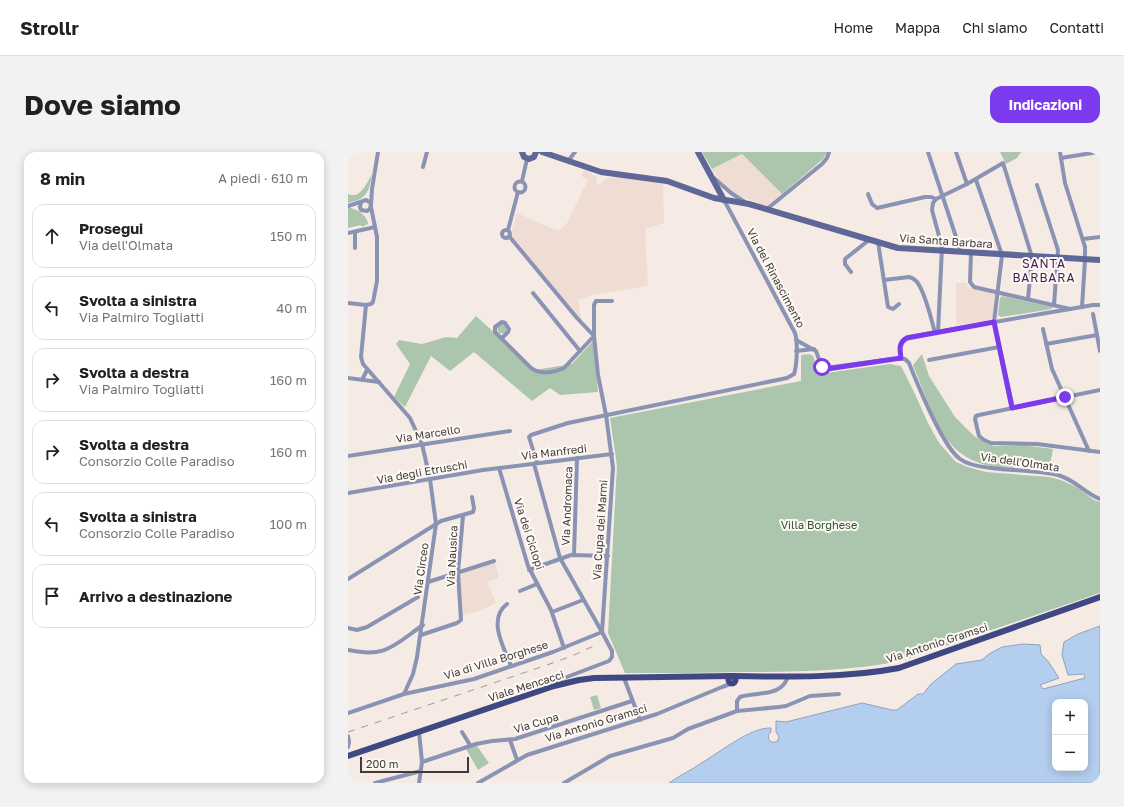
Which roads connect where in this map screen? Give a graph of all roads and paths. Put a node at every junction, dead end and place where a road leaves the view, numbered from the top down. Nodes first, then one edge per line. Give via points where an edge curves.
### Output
1 (378, 152) edge
2 (427, 152) edge
3 (522, 152) edge
4 (542, 152) edge
5 (575, 152) edge
6 (698, 152) edge
7 (829, 152) edge
8 (928, 152) edge
9 (956, 152) edge
10 (1060, 152) edge
11 (1098, 152) edge
12 (535, 155) edge
13 (551, 156) junction
14 (1061, 158) junction
15 (527, 159) junction
16 (568, 161) junction
17 (424, 167) dead end
18 (709, 173) junction
19 (976, 180) junction
20 (522, 181) junction
21 (967, 184) junction
22 (1037, 185) dead end
23 (372, 189) junction
24 (518, 192) junction
25 (868, 194) dead end
26 (943, 196) junction
27 (936, 199) junction
28 (724, 200) junction
29 (362, 201) junction
30 (749, 204) junction
31 (348, 206) edge
32 (371, 206) junction
33 (360, 208) junction
34 (767, 209) junction
35 (365, 212) junction
36 (373, 222) junction
37 (375, 227) junction
38 (355, 232) junction
39 (348, 233) edge
40 (1100, 237) edge
41 (869, 240) junction
42 (1083, 240) junction
43 (878, 242) junction
44 (355, 248) dead end
45 (942, 251) junction
46 (962, 253) junction
47 (971, 253) junction
48 (1002, 255) junction
49 (1032, 257) junction
50 (1058, 258) junction
51 (1085, 260) junction
52 (1100, 260) edge
53 (851, 272) dead end
54 (884, 280) junction
55 (533, 292) dead end
56 (998, 292) junction
57 (1028, 299) junction
58 (612, 301) dead end
59 (348, 303) edge
60 (899, 304) dead end
61 (366, 305) junction
62 (1054, 305) junction
63 (1100, 305) edge
64 (1082, 306) junction
65 (1070, 309) junction
66 (1093, 314) dead end
67 (994, 322) junction
68 (1043, 329) dead end
69 (936, 332) junction
70 (1097, 335) junction
71 (594, 336) junction
72 (502, 338) dead end
73 (796, 340) junction
74 (1046, 344) junction
75 (999, 347) junction
76 (814, 350) junction
77 (580, 351) junction
78 (796, 351) junction
79 (1100, 351) edge
80 (901, 358) junction
81 (929, 360) dead end
82 (367, 370) junction
83 (348, 378) edge
84 (362, 380) junction
85 (378, 382) junction
86 (1100, 390) edge
87 (1065, 397) junction
88 (1012, 408) junction
89 (606, 415) junction
90 (510, 431) dead end
91 (422, 444) junction
92 (1089, 451) junction
93 (1100, 452) edge
94 (612, 454) junction
95 (348, 456) edge
96 (578, 458) junction
97 (535, 463) junction
98 (499, 468) junction
99 (430, 479) junction
100 (348, 493) edge
101 (472, 497) dead end
102 (1100, 499) edge
103 (463, 516) junction
104 (436, 524) junction
105 (574, 555) junction
106 (608, 556) junction
107 (560, 558) junction
108 (494, 561) dead end
109 (529, 570) junction
110 (458, 572) junction
111 (348, 579) edge
112 (428, 582) junction
113 (537, 584) junction
114 (520, 591) dead end
115 (418, 597) dead end
116 (1100, 597) edge
117 (583, 600) junction
118 (507, 604) dead end
119 (552, 612) junction
120 (422, 625) junction
121 (348, 628) edge
122 (602, 632) junction
123 (421, 635) junction
124 (564, 648) junction
125 (348, 650) edge
126 (511, 666) junction
127 (788, 676) junction
128 (624, 678) junction
129 (732, 680) junction
130 (554, 686) junction
131 (404, 694) junction
132 (839, 694) dead end
133 (632, 701) junction
134 (737, 711) junction
135 (348, 713) edge
136 (640, 720) junction
137 (419, 732) junction
138 (462, 732) dead end
139 (349, 739) edge
140 (510, 740) junction
141 (470, 745) junction
142 (348, 747) edge
143 (348, 756) edge
144 (517, 760) junction
145 (422, 762) junction
146 (421, 771) junction
147 (375, 783) edge
148 (419, 783) edge
149 (478, 783) edge
150 (564, 783) edge

1 - 23 street
2 - 17 street
3 - 15 street
4 - 13 street
5 - 16 street
6 - 18 street, Via del Rinascimento
7 - 34 street via 824,163
8 - 26 street
9 - 21 street
10 - 14 street
11 - 14 street
12 - 13 street
12 - 15 street
13 - 16 street, Via Santa Barbara
14 - 42 street via 1064,178
15 - 20 street
16 - 28 street, Via Santa Barbara via 608,173 669,182
18 - 28 street, Via del Rinascimento
18 - 30 street, Via Santa Barbara via 729,192
19 - 21 street
19 - 48 street
19 - 49 street via 1003,163
20 - 24 street via 525,188
20 - 24 street via 514,185
21 - 26 street
22 - 50 street via 1058,248
23 - 29 street
23 - 32 street
24 - 71 street via 508,230 504,231 503,235 506,238 509,236
25 - 27 street via 872,205 877,208 926,196
26 - 27 street
26 - 46 street
27 - 45 street via 932,210
28 - 30 street, Via Santa Barbara
28 - 73 street, Via del Rinascimento via 794,331
29 - 31 street
29 - 32 street via 368,200
29 - 33 street
30 - 34 street, Via Santa Barbara
31 - 33 street
32 - 35 street via 369,211
32 - 36 street
33 - 35 street
34 - 41 street, Via Santa Barbara
35 - 36 street
36 - 37 street
37 - 38 street
37 - 61 street via 376,287 373,302
38 - 39 street
38 - 44 street
40 - 42 street
41 - 43 street, Via Santa Barbara
41 - 53 street via 846,259 845,264
42 - 51 street
43 - 45 street, Via Santa Barbara via 902,249
43 - 54 street
45 - 46 street, Via Santa Barbara
45 - 69 street
46 - 47 street, Via Santa Barbara
47 - 48 street, Via Santa Barbara
47 - 56 street via 971,284
48 - 49 street, Via Santa Barbara
48 - 56 street
49 - 50 street, Via Santa Barbara
49 - 57 street
50 - 51 street, Via Santa Barbara
50 - 62 street
51 - 52 street, Via Santa Barbara
51 - 64 street
54 - 60 street via 889,308 892,309
54 - 69 street via 913,278 920,288
55 - 77 street
56 - 57 street
56 - 67 street
57 - 62 street
58 - 71 street, Via Cupa dei Marmi via 594,303
59 - 61 street
61 - 82 street via 362,359
62 - 65 street
63 - 64 street
64 - 65 street
65 - 67 street
66 - 70 street
67 - 69 street
67 - 75 street
68 - 74 street
69 - 80 street via 904,339 900,346
70 - 74 street
70 - 79 street
71 - 77 street
71 - 89 street, Via Cupa dei Marmi
72 - 77 street via 538,372 564,368
73 - 76 street
73 - 78 street, Via del Rinascimento
74 - 87 street via 1052,369
75 - 81 street
75 - 88 street
76 - 78 street
76 - 80 street via 822,367 826,369
78 - 89 street, Via del Rinascimento via 795,371 790,377
80 - 102 street, Via dell'Olmata via 909,362 934,420 950,448 960,459 987,468 1061,476
82 - 84 street
82 - 85 street, Via Circeo
83 - 84 street
84 - 85 street
85 - 91 street, Via Circeo via 406,413
86 - 87 street
87 - 88 street
87 - 92 street
88 - 92 street via 976,416 980,438 996,444 1037,444
89 - 94 street, Via Cupa dei Marmi
89 - 97 street, Via del Rinascimento via 566,423 531,435 529,440
90 - 91 street, Via Marcello
91 - 95 street, Via Marcello
91 - 99 street, Via Circeo
92 - 93 street
94 - 96 street, Via Manfredi
94 - 106 street, Via Cupa dei Marmi
96 - 97 street, Via Manfredi
96 - 105 street, Via Andromaca
97 - 98 street, Via Manfredi
97 - 107 street
98 - 99 street, Via degli Etruschi
98 - 109 street, Via dei Ciclopi
99 - 100 street, Via degli Etruschi
99 - 104 street, Via Circeo
101 - 103 street via 474,511
103 - 104 street
103 - 110 street, Via Nausica
104 - 111 street
104 - 112 street, Via Circeo
105 - 106 street
105 - 107 street
106 - 122 street, Via Cupa dei Marmi
107 - 109 street
107 - 117 street
108 - 110 street
109 - 113 street, Via dei Ciclopi
110 - 112 street
110 - 123 street, Via Nausica via 460,621
112 - 120 street, Via Circeo
113 - 114 street
113 - 119 street, Via dei Ciclopi
115 - 121 street via 369,626 360,629
116 - 127 main road, Via Antonio Gramsci via 899,668 838,675
117 - 119 street
117 - 122 street
118 - 126 street via 499,613 498,626
119 - 124 street, Via dei Ciclopi
120 - 123 street, Via Circeo
120 - 125 street via 384,651 372,653
122 - 124 street, Via di Villa Borghese
122 - 130 street, bridge via 612,651 613,656 610,660 559,680
123 - 131 street, Via Circeo via 416,666
124 - 126 street, Via di Villa Borghese
126 - 131 street, Via di Villa Borghese via 463,682
127 - 129 main road, Via Antonio Gramsci via 750,676
127 - 134 street via 784,685 774,691 740,697 737,701
128 - 129 main road, Viale Mencacci via 717,677
128 - 130 main road, Viale Mencacci via 583,679
128 - 133 street
129 - 136 street, Via Antonio Gramsci via 722,687
130 - 137 main road, Viale Mencacci
131 - 135 street, Via di Villa Borghese
132 - 134 street via 810,696 779,707
133 - 136 street
133 - 140 street, Via Cupa
134 - 150 street via 687,729 673,738 606,758
136 - 144 street, Via Antonio Gramsci via 534,752
137 - 143 main road, Viale Mencacci
137 - 145 street
138 - 141 street
139 - 142 street
140 - 141 street, Via Cupa
140 - 144 street
141 - 145 street, Via Cupa
144 - 149 street, Via Antonio Gramsci
145 - 146 street
146 - 147 street
146 - 148 street

